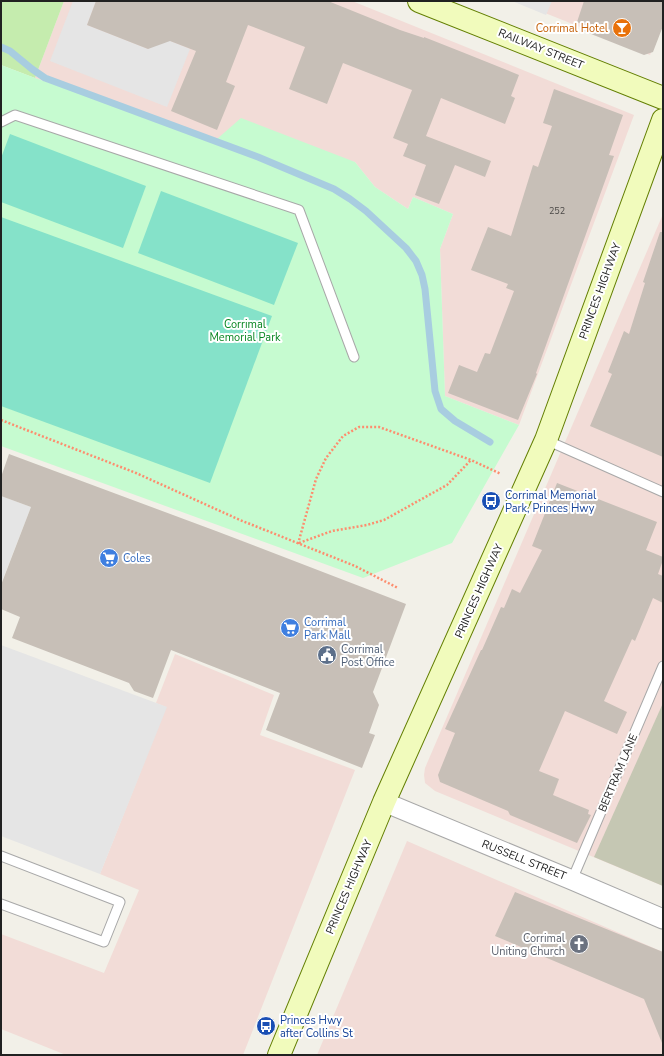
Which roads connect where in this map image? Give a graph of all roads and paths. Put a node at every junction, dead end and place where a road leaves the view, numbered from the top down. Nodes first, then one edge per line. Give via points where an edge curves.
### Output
1 (419, 1) edge
2 (663, 98) edge
3 (663, 120) edge
4 (1, 122) edge
5 (354, 357) dead end
6 (1, 420) edge
7 (546, 440) junction
8 (472, 460) junction
9 (501, 474) dead end
10 (663, 492) edge
11 (298, 544) junction
12 (398, 588) dead end
13 (663, 666) edge
14 (384, 802) junction
15 (1, 856) edge
16 (572, 880) junction
17 (1, 904) edge
18 (663, 919) edge
19 (279, 1055) edge

1 - 2 main road, RAILWAY STREET
3 - 7 main road, PRINCES HIGHWAY
4 - 5 lane via 15,115 299,210
6 - 11 path via 136,473
7 - 10 lane
7 - 14 main road, PRINCES HIGHWAY
8 - 9 path
8 - 11 path via 447,485 384,520 332,531
8 - 11 path via 379,427 360,427 343,436 326,458 316,479
11 - 12 path via 354,566
13 - 16 lane, BERTRAM LANE
14 - 16 street, RUSSELL STREET
14 - 19 main road, PRINCES HIGHWAY
15 - 17 lane via 120,902 104,942
16 - 18 street, RUSSELL STREET

